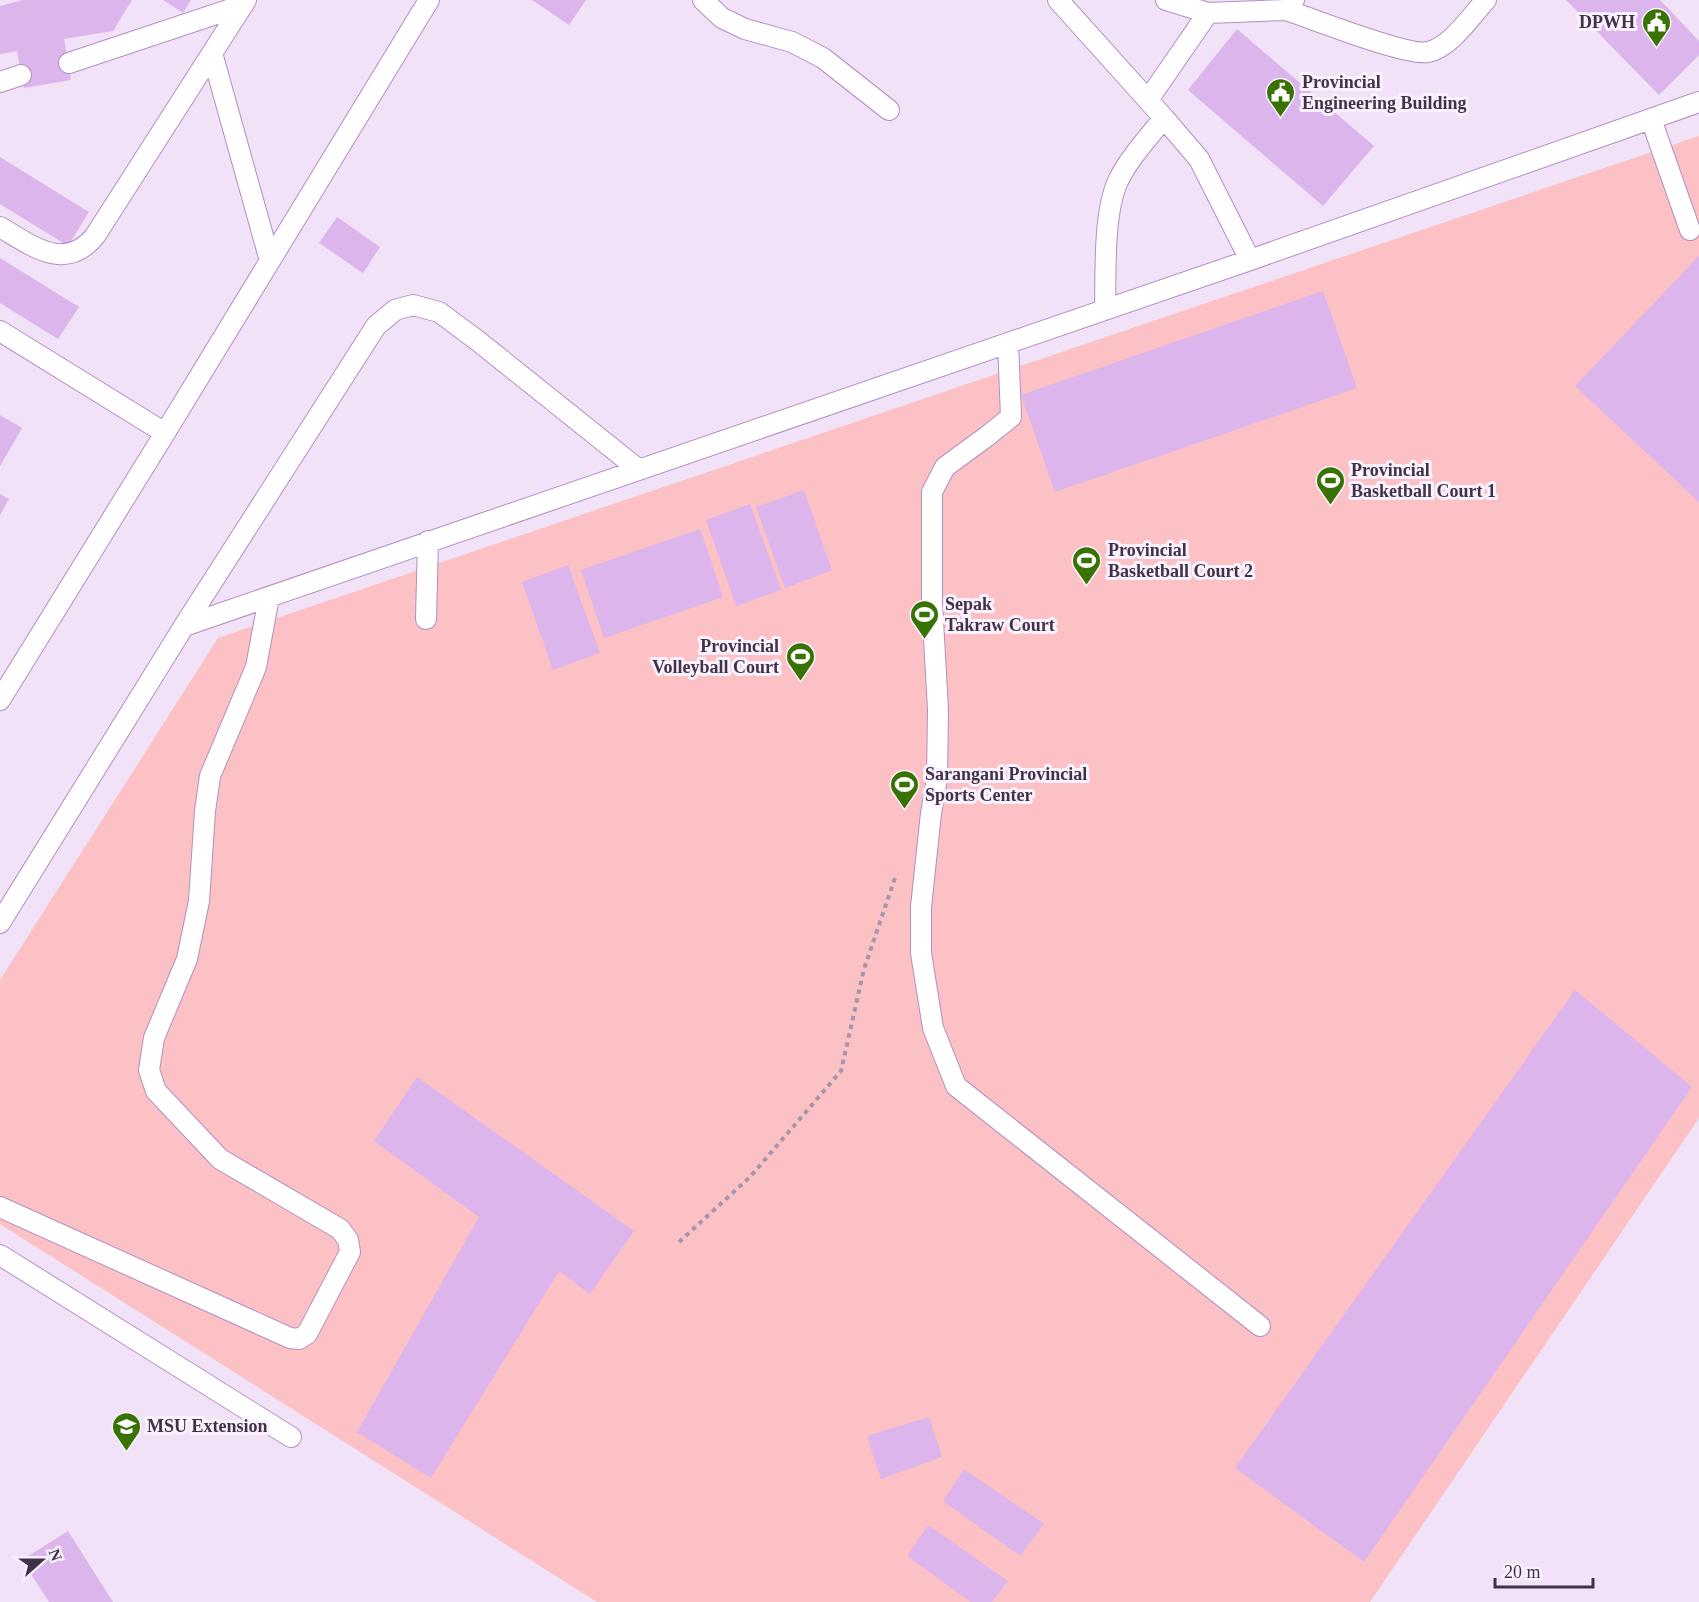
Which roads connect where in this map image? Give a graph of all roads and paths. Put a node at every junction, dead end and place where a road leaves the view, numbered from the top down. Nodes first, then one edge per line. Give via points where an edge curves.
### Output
1 (429, 0) edge
2 (703, 0) edge
3 (1058, 0) edge
4 (1166, 0) edge
5 (1486, 0) edge
6 (244, 3) edge
7 (1290, 5) edge
8 (1208, 12) junction
9 (212, 53) junction
10 (69, 63) dead end
11 (21, 75) dead end
12 (0, 82) edge
13 (1148, 100) junction
14 (1699, 102) edge
15 (889, 110) dead end
16 (1164, 118) junction
17 (1651, 119) junction
18 (0, 227) edge
19 (1690, 230) dead end
20 (1250, 260) junction
21 (270, 261) junction
22 (1105, 310) junction
23 (0, 331) edge
24 (1008, 343) junction
25 (165, 433) junction
26 (638, 470) junction
27 (428, 541) junction
28 (269, 597) junction
29 (426, 619) dead end
30 (184, 626) junction
31 (0, 700) edge
32 (897, 871) dead end
33 (0, 923) edge
34 (0, 1207) edge
35 (679, 1242) dead end
36 (0, 1255) edge
37 (1260, 1326) dead end
38 (291, 1437) dead end

1 - 21 lane
2 - 15 lane via 722,18 792,42 823,58
3 - 13 lane
4 - 8 lane
5 - 7 lane via 1447,43 1427,53 1402,50
6 - 9 lane
6 - 10 lane
7 - 8 lane
8 - 13 lane
9 - 18 lane via 87,246 66,255 42,251
9 - 21 lane
11 - 12 lane
13 - 16 lane
14 - 17 lane
16 - 20 lane via 1199,159
16 - 22 lane via 1130,160 1114,193 1106,254
17 - 19 lane
17 - 20 lane
20 - 22 lane
21 - 25 lane
22 - 24 lane
23 - 25 lane
24 - 26 lane
24 - 37 lane via 1011,417 945,467 932,492 937,779 921,907 921,953 933,1028 956,1086
25 - 31 lane
26 - 27 lane
26 - 30 lane via 439,312 414,305 395,310 376,326
27 - 28 lane
27 - 29 lane
28 - 30 lane
28 - 34 lane via 256,667 210,776 200,901 187,959 154,1038 149,1070 156,1090 220,1159 340,1229 350,1252 307,1334 299,1339 290,1338
30 - 33 lane
32 - 35 path via 864,969 841,1071 750,1178
36 - 38 lane

